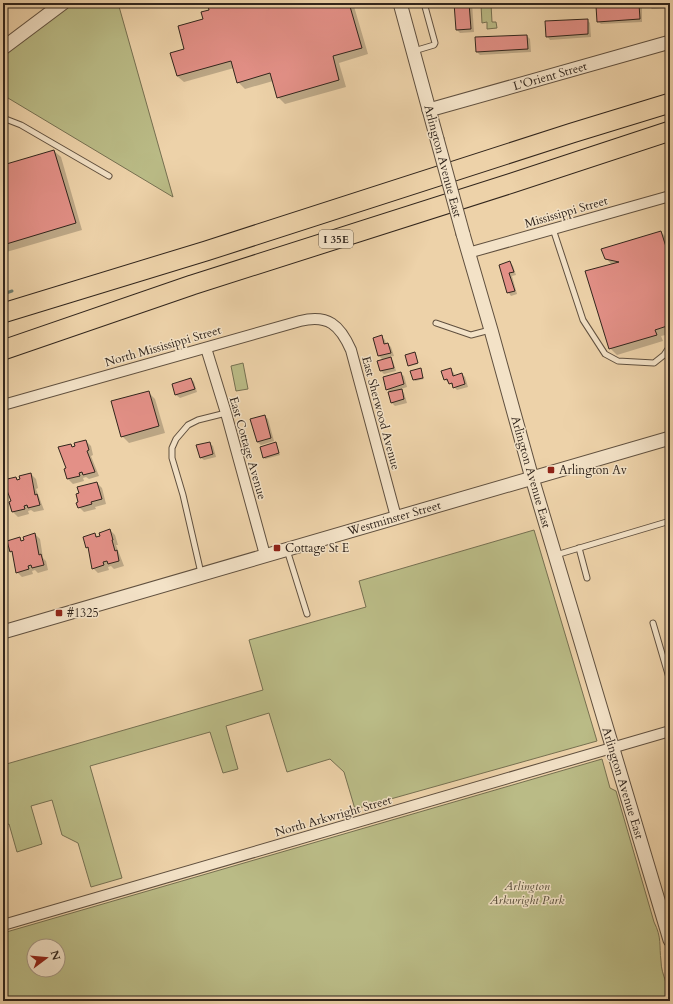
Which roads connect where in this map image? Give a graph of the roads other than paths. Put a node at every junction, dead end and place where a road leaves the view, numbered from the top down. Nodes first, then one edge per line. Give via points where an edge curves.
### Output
1 (63, 3) edge
2 (400, 3) edge
3 (424, 3) edge
4 (670, 42) edge
5 (3, 48) edge
6 (414, 51) junction
7 (670, 103) edge
8 (430, 110) junction
9 (3, 118) edge
10 (670, 131) edge
11 (109, 176) dead end
12 (670, 196) edge
13 (553, 229) junction
14 (468, 253) junction
15 (3, 313) edge
16 (330, 323) joint
17 (436, 323) dead end
18 (491, 330) junction
19 (670, 346) edge
20 (206, 348) junction
21 (3, 350) edge
22 (3, 405) edge
23 (226, 413) junction
24 (670, 438) edge
25 (532, 478) junction
26 (396, 517) junction
27 (670, 521) edge
28 (579, 548) junction
29 (287, 549) junction
30 (265, 555) junction
31 (555, 555) junction
32 (201, 574) junction
33 (587, 578) dead end
34 (307, 614) dead end
35 (653, 623) dead end
36 (3, 632) edge
37 (670, 681) edge
38 (670, 731) edge
39 (613, 748) junction
40 (3, 925) edge
41 (670, 940) edge

1 - 5 street
2 - 6 street, Arlington Avenue East
3 - 6 lane via 435,43
4 - 8 street, L'Orient Street
6 - 8 street, Arlington Avenue East
7 - 15 highway, I 35E
8 - 14 street, Arlington Avenue East, bridge
9 - 11 lane via 22,125
10 - 21 highway, I 35E via 192,285
12 - 13 street, Mississippi Street
13 - 14 street, Mississippi Street
13 - 19 lane via 583,320 605,354 618,361 654,363
14 - 18 street, Arlington Avenue East
16 - 20 street, North Mississippi Street via 310,318
16 - 26 street, East Sherwood Avenue via 342,332 351,350
17 - 18 lane via 471,335
18 - 25 street, Arlington Avenue East
20 - 22 street, North Mississippi Street
20 - 23 street, East Cottage Avenue
23 - 30 street, East Cottage Avenue
23 - 32 lane via 188,425 176,439 171,454
24 - 25 street, Westminster Street
25 - 26 street, Westminster Street
25 - 31 street, Arlington Avenue East
26 - 29 street, Westminster Street
27 - 28 lane
28 - 31 lane
28 - 33 lane
29 - 30 street, Westminster Street
29 - 34 lane
30 - 32 street, Westminster Street
31 - 39 street, Arlington Avenue East
32 - 36 street, Westminster Street
35 - 37 lane
38 - 39 street, North Arkwright Street
39 - 40 street, North Arkwright Street
39 - 41 street, Arlington Avenue East

